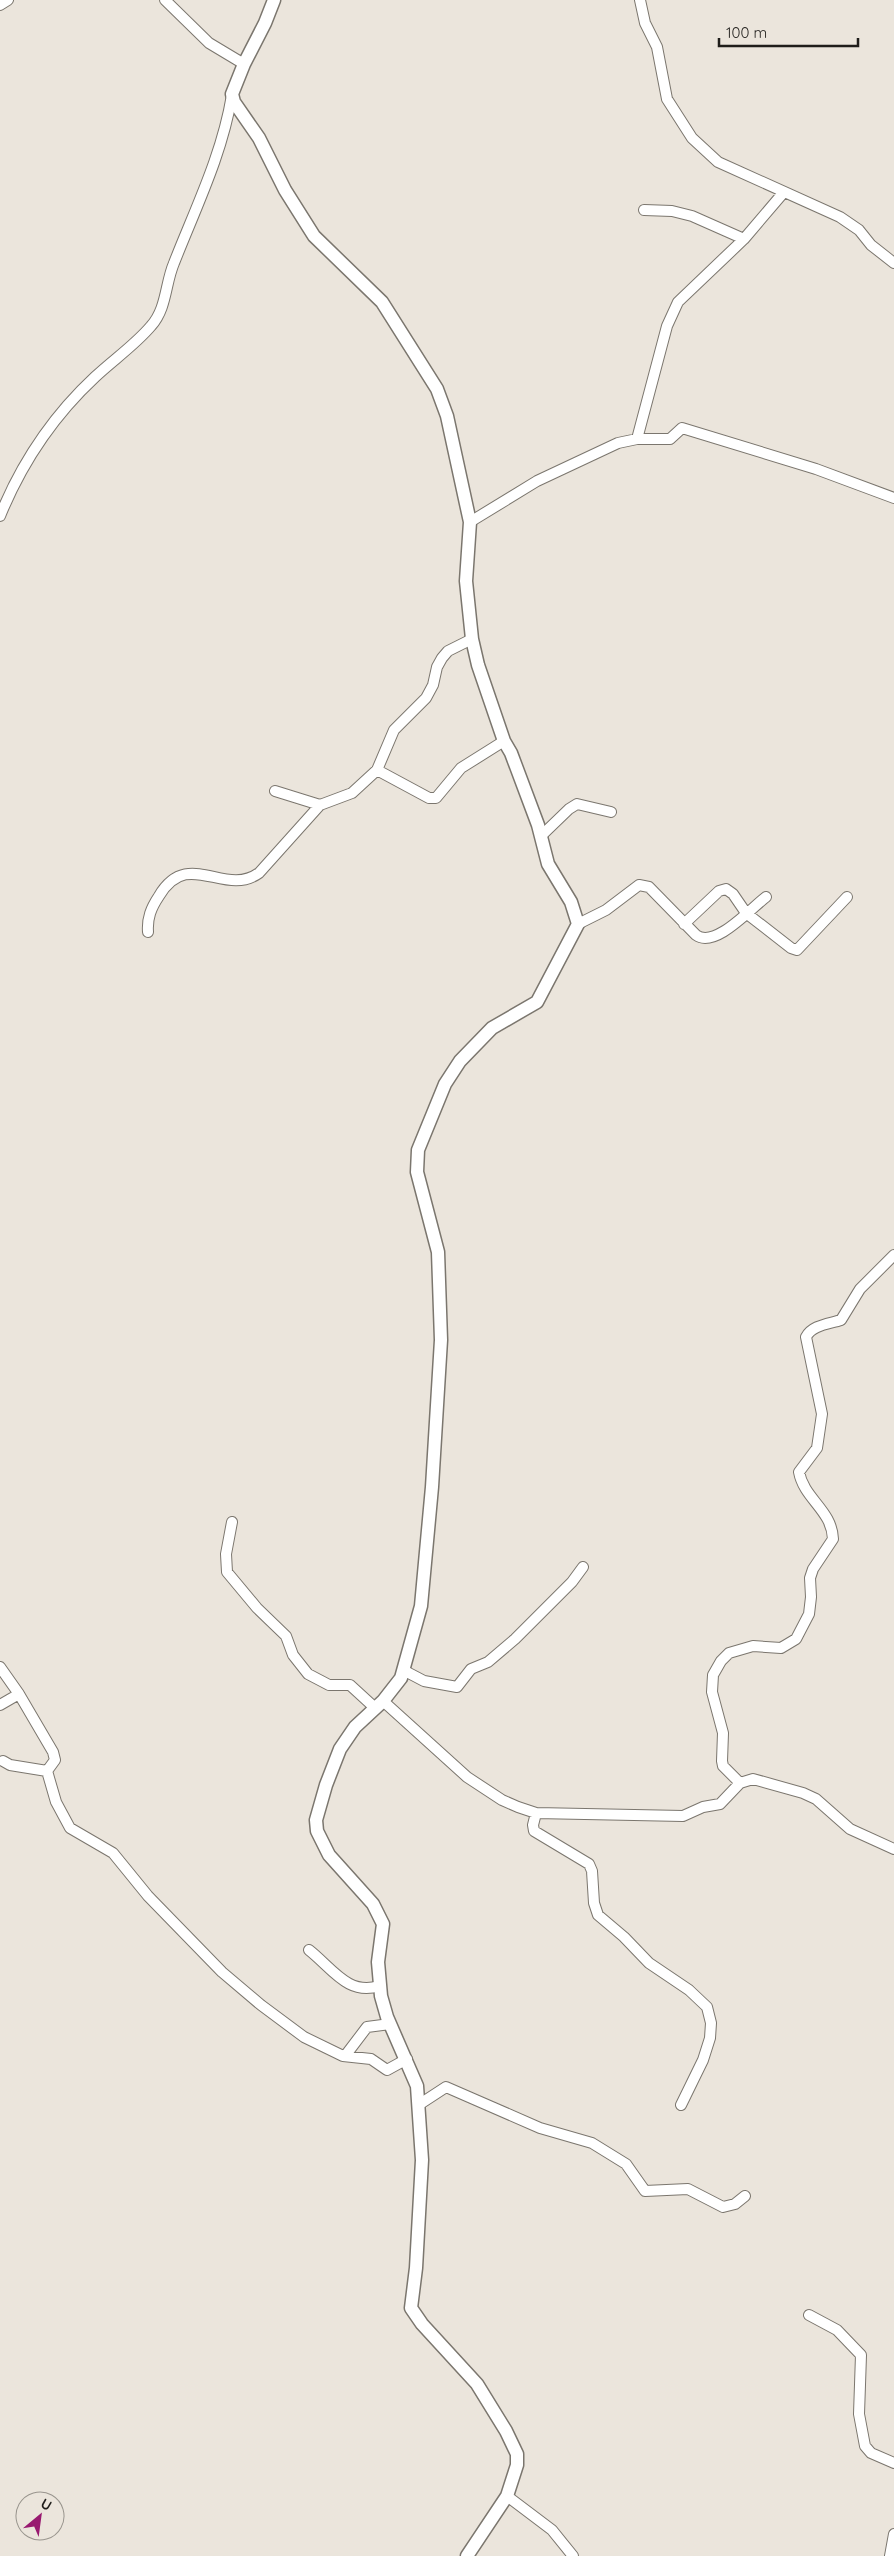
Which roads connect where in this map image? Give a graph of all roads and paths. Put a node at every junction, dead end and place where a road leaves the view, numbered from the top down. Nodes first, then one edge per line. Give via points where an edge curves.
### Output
1 (8, 0) edge
2 (165, 0) edge
3 (274, 0) edge
4 (640, 0) edge
5 (0, 5) edge
6 (244, 64) junction
7 (232, 94) junction
8 (784, 192) junction
9 (644, 210) dead end
10 (744, 239) junction
11 (894, 263) edge
12 (637, 439) junction
13 (894, 498) edge
14 (0, 516) edge
15 (470, 522) junction
16 (472, 639) junction
17 (504, 741) junction
18 (377, 770) junction
19 (275, 790) dead end
20 (320, 804) junction
21 (611, 812) dead end
22 (541, 836) junction
23 (766, 896) dead end
24 (847, 897) dead end
25 (746, 913) junction
26 (578, 924) junction
27 (684, 924) junction
28 (148, 932) dead end
29 (894, 1255) edge
30 (232, 1522) dead end
31 (583, 1568) dead end
32 (0, 1667) edge
33 (403, 1670) junction
34 (19, 1694) junction
35 (378, 1704) junction
36 (0, 1705) edge
37 (3, 1761) dead end
38 (47, 1771) junction
39 (740, 1783) junction
40 (536, 1813) junction
41 (894, 1849) edge
42 (309, 1950) dead end
43 (379, 1986) junction
44 (390, 2024) junction
45 (345, 2056) junction
46 (407, 2059) junction
47 (420, 2104) junction
48 (681, 2105) dead end
49 (745, 2196) dead end
50 (809, 2315) dead end
51 (894, 2464) edge
52 (507, 2496) junction
53 (894, 2534) edge
54 (467, 2556) edge
55 (573, 2556) edge
56 (890, 2556) edge

1 - 5 street
2 - 6 street via 209,42
3 - 6 street
4 - 8 street via 645,23 657,46 667,99 681,124 718,162
6 - 7 street
7 - 14 street via 227,127 214,167 173,263 160,314 143,334 76,395 46,430 25,461
7 - 15 street via 309,228 325,248 382,302 430,375 447,416
8 - 10 street
8 - 11 street via 840,217
9 - 10 street via 672,210
10 - 12 street via 688,291 673,312
12 - 13 street via 670,439 683,428 816,469
12 - 15 street via 555,472
15 - 16 street via 466,581
16 - 17 street
16 - 18 street via 448,651 442,658 426,698 394,730
17 - 18 street via 461,768 436,798 428,798
17 - 22 street
18 - 20 street via 352,792
19 - 20 street
20 - 28 street via 259,873 249,880 218,879 201,873 186,873 172,880 153,906 147,920
21 - 22 street via 573,805
22 - 26 street via 552,872 571,902
23 - 25 street
24 - 25 street via 797,950
25 - 27 street via 724,932 708,940 701,939
25 - 27 street via 733,894 723,890
26 - 27 street via 606,910 644,884
26 - 33 street via 536,1002 492,1028 460,1061 445,1084 417,1156 419,1179 438,1252 440,1360 424,1584
29 - 39 street via 860,1289 841,1320 817,1327 806,1337 822,1414 817,1448 799,1472 803,1484 827,1515 833,1539 813,1569 809,1614 796,1639 781,1648 763,1645 740,1648 721,1661 713,1675 712,1692 723,1733 723,1766
30 - 35 street via 226,1554 227,1572 286,1636 293,1655 308,1674 329,1685 350,1685
31 - 33 street via 514,1640 491,1660 471,1669 457,1687 424,1680
32 - 34 street
33 - 35 street via 395,1686
34 - 36 street
34 - 38 street via 55,1757 54,1764
35 - 40 street via 467,1777 502,1800
35 - 43 street via 355,1727 340,1749 316,1820 317,1831 329,1855 373,1904 383,1924 378,1962
37 - 38 street
38 - 45 street via 56,1802 70,1828 113,1853 199,1950 261,2005 304,2037
39 - 40 street via 720,1804 683,1816
39 - 41 street via 752,1779 803,1793 826,1806 850,1829
40 - 48 street via 534,1831 585,1861 591,1868 594,1903 599,1917 649,1963 708,2007 710,2038
42 - 43 street via 357,1989
43 - 44 street
44 - 45 street via 366,2027
44 - 46 street
45 - 46 street via 371,2059 387,2070
46 - 47 street
47 - 49 street via 446,2087 540,2128 592,2143 626,2164 645,2191 688,2190 723,2207 735,2204
47 - 52 street via 422,2160 411,2308 477,2384 506,2431 518,2459
50 - 51 street via 841,2333 861,2355 859,2414 865,2446 871,2453
52 - 54 street
52 - 55 street via 552,2530
53 - 56 street

